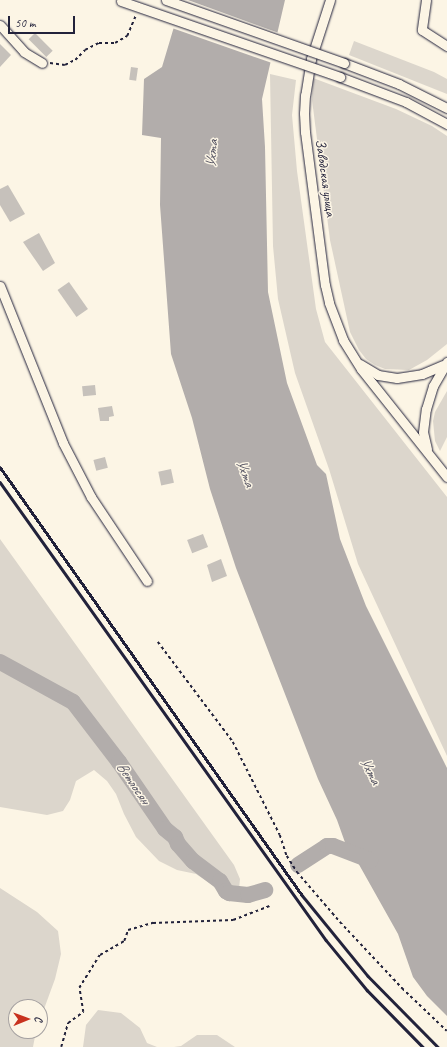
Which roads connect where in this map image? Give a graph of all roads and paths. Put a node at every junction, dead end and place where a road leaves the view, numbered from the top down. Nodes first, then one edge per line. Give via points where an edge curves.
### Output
1 (120, 0) edge
2 (166, 0) edge
3 (330, 0) edge
4 (426, 0) edge
5 (137, 13) dead end
6 (0, 25) edge
7 (447, 46) edge
8 (42, 63) joint
9 (447, 108) edge
10 (447, 124) edge
11 (0, 286) edge
12 (353, 357) junction
13 (445, 363) edge
14 (430, 455) junction
15 (447, 477) edge
16 (147, 581) dead end
17 (158, 642) dead end
18 (269, 906) dead end
19 (447, 1031) edge
20 (62, 1047) edge

1 - 10 street, bridge via 406,102
2 - 9 street, bridge via 399,84
3 - 12 street, Заводская улица via 307,77 305,132 326,291 335,322
4 - 7 street via 422,30
5 - 8 path via 127,36 115,43 99,43 85,50 65,66
6 - 8 street via 24,52
11 - 16 street via 70,457 91,497
12 - 13 street via 372,372 391,377 422,374
12 - 14 street, Заводская улица via 369,382
13 - 14 street via 431,392 425,415 424,438
14 - 15 street, Заводская улица
17 - 19 path via 233,742 297,872 402,988
18 - 20 path via 233,920 153,923 128,930 124,941 100,955 79,988 83,1012 68,1023

